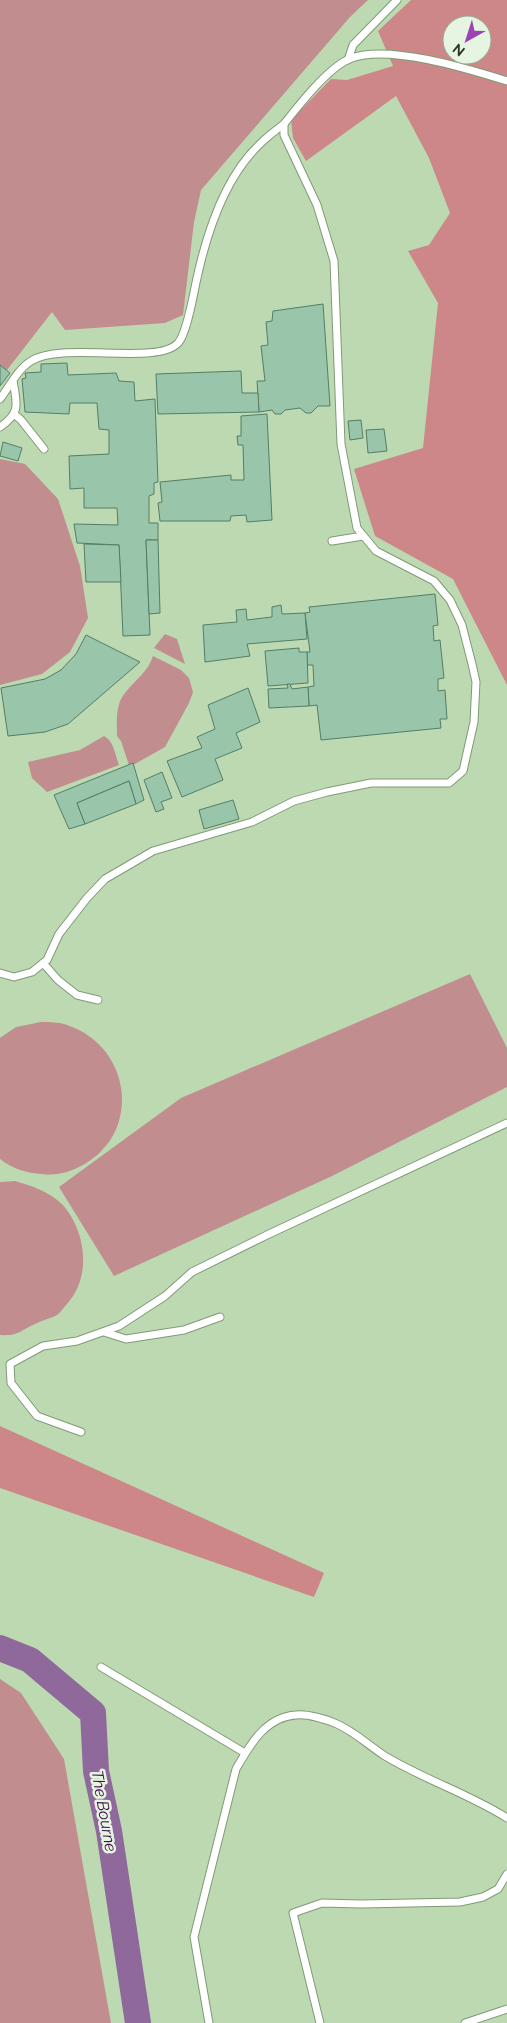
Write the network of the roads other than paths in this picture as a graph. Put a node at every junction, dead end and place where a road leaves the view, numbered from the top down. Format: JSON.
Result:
{"nodes":[{"id":1,"x":397,"y":0,"type":"edge"},
{"id":2,"x":348,"y":60,"type":"junction"},
{"id":3,"x":507,"y":81,"type":"edge"},
{"id":4,"x":284,"y":124,"type":"junction"},
{"id":5,"x":13,"y":381,"type":"junction"},
{"id":6,"x":0,"y":399,"type":"edge"},
{"id":7,"x":14,"y":414,"type":"junction"},
{"id":8,"x":0,"y":427,"type":"edge"},
{"id":9,"x":44,"y":449,"type":"dead end"},
{"id":10,"x":362,"y":536,"type":"junction"},
{"id":11,"x":332,"y":541,"type":"dead end"},
{"id":12,"x":43,"y":963,"type":"junction"},
{"id":13,"x":0,"y":973,"type":"edge"},
{"id":14,"x":98,"y":1000,"type":"dead end"},
{"id":15,"x":507,"y":1123,"type":"edge"},
{"id":16,"x":220,"y":1317,"type":"dead end"},
{"id":17,"x":103,"y":1332,"type":"junction"},
{"id":18,"x":81,"y":1432,"type":"dead end"},
{"id":19,"x":101,"y":1666,"type":"dead end"},
{"id":20,"x":246,"y":1753,"type":"junction"},
{"id":21,"x":507,"y":1818,"type":"edge"},
{"id":22,"x":507,"y":1874,"type":"edge"},
{"id":23,"x":507,"y":2009,"type":"edge"},
{"id":24,"x":209,"y":2023,"type":"edge"},
{"id":25,"x":320,"y":2023,"type":"edge"},
{"id":26,"x":465,"y":2023,"type":"edge"}],
"edges":[{"from":1,"to":2,"type":"lane"},
{"from":2,"to":3,"type":"lane"},
{"from":2,"to":4,"type":"lane"},
{"from":4,"to":5,"type":"lane"},
{"from":4,"to":10,"type":"lane"},
{"from":5,"to":6,"type":"lane"},
{"from":5,"to":7,"type":"lane"},
{"from":7,"to":8,"type":"lane"},
{"from":7,"to":9,"type":"lane"},
{"from":10,"to":11,"type":"lane"},
{"from":10,"to":12,"type":"lane"},
{"from":12,"to":13,"type":"lane"},
{"from":12,"to":14,"type":"lane"},
{"from":15,"to":17,"type":"lane"},
{"from":16,"to":17,"type":"lane"},
{"from":17,"to":18,"type":"lane"},
{"from":19,"to":20,"type":"lane"},
{"from":20,"to":21,"type":"lane"},
{"from":20,"to":24,"type":"lane"},
{"from":22,"to":25,"type":"lane"},
{"from":23,"to":26,"type":"lane"}]}
